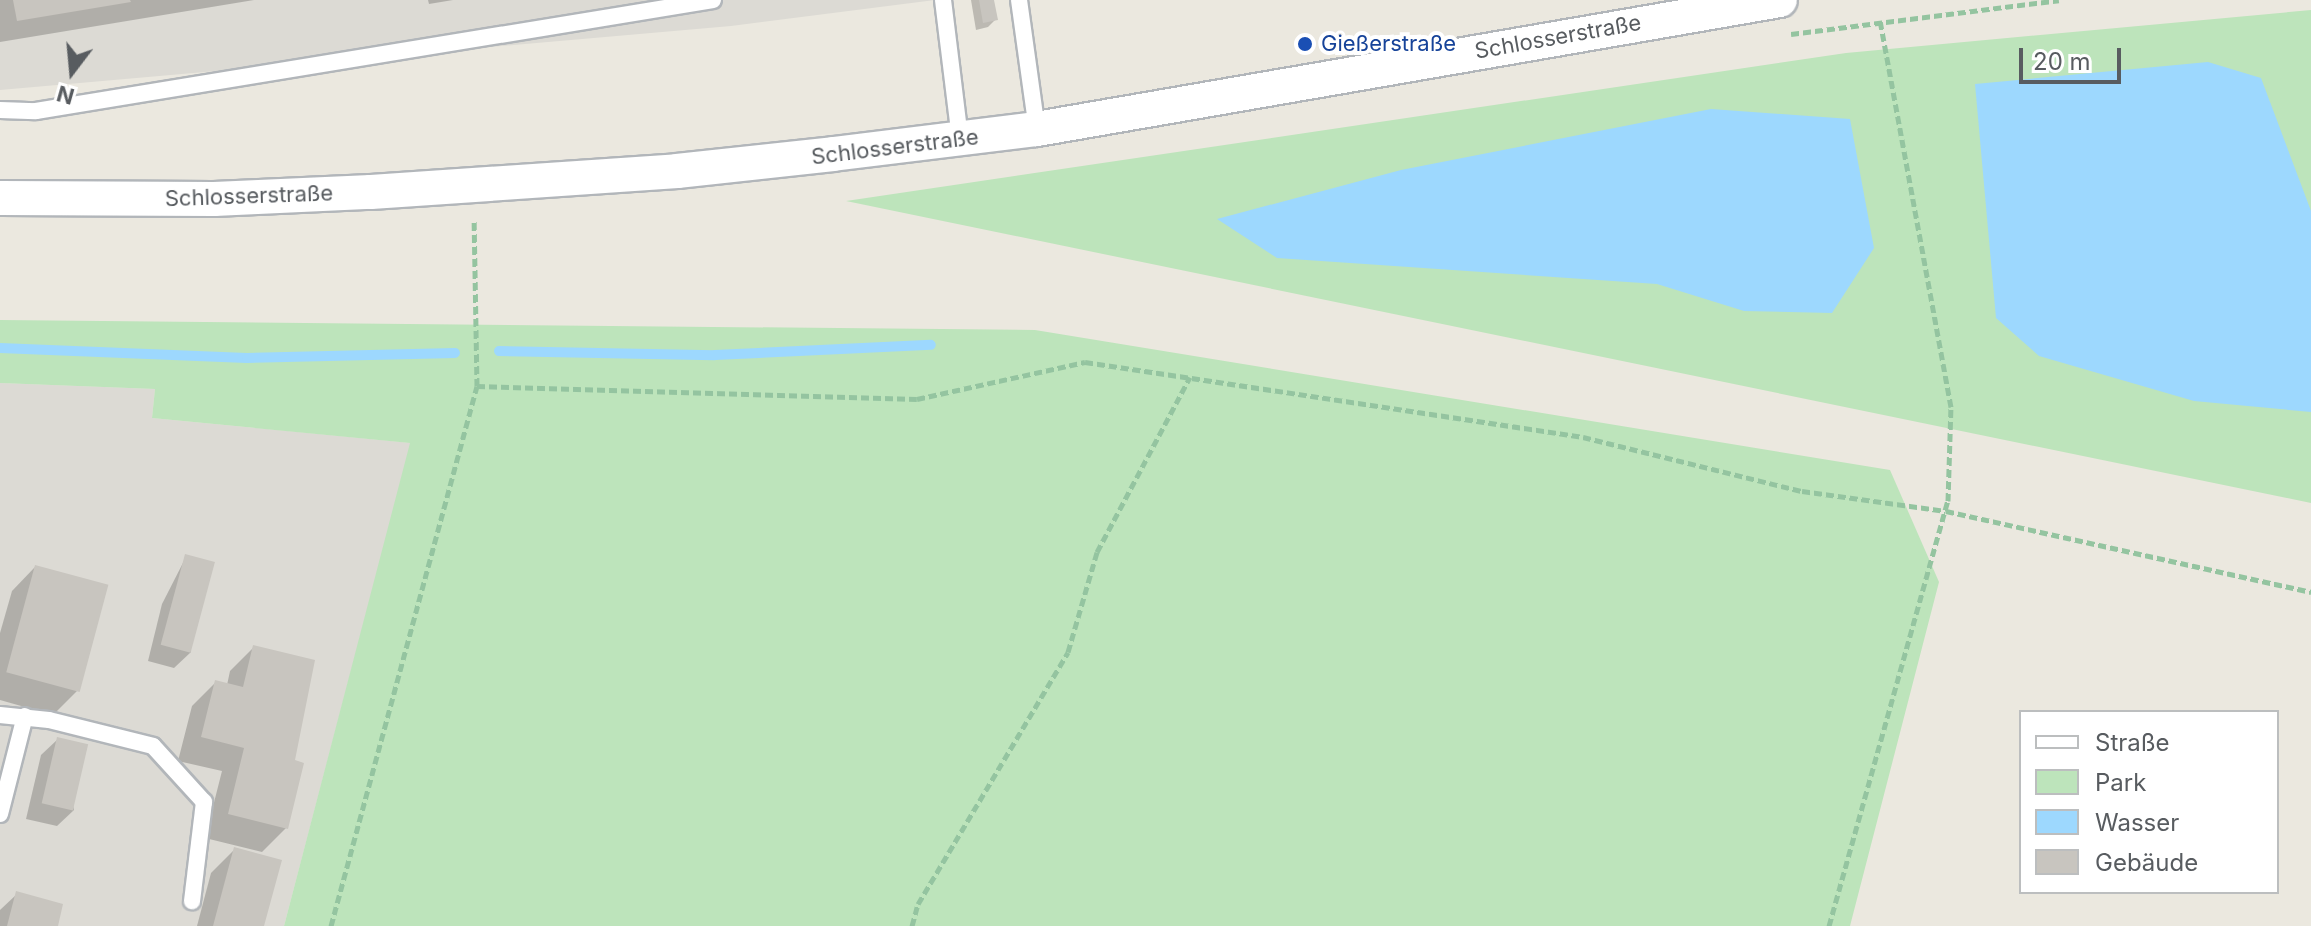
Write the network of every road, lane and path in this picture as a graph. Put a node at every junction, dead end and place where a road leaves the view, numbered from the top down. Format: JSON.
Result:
{"nodes":[{"id":1,"x":713,"y":0,"type":"edge"},
{"id":2,"x":943,"y":0,"type":"edge"},
{"id":3,"x":1019,"y":0,"type":"edge"},
{"id":4,"x":1780,"y":0,"type":"edge"},
{"id":5,"x":1880,"y":19,"type":"dead end"},
{"id":6,"x":0,"y":110,"type":"edge"},
{"id":7,"x":1037,"y":129,"type":"junction"},
{"id":8,"x":960,"y":139,"type":"junction"},
{"id":9,"x":0,"y":198,"type":"edge"},
{"id":10,"x":474,"y":218,"type":"dead end"},
{"id":11,"x":1190,"y":377,"type":"junction"},
{"id":12,"x":477,"y":386,"type":"junction"},
{"id":13,"x":1946,"y":511,"type":"junction"},
{"id":14,"x":2311,"y":592,"type":"edge"},
{"id":15,"x":0,"y":715,"type":"edge"},
{"id":16,"x":25,"y":716,"type":"junction"},
{"id":17,"x":0,"y":814,"type":"edge"},
{"id":18,"x":192,"y":901,"type":"dead end"},
{"id":19,"x":331,"y":926,"type":"edge"},
{"id":20,"x":912,"y":926,"type":"edge"},
{"id":21,"x":1829,"y":926,"type":"edge"}],
"edges":[{"from":1,"to":6,"type":"lane"},
{"from":2,"to":8,"type":"lane"},
{"from":3,"to":7,"type":"lane"},
{"from":4,"to":7,"type":"street","name":"Schlosserstraße"},
{"from":5,"to":13,"type":"path"},
{"from":7,"to":8,"type":"street","name":"Schlosserstraße"},
{"from":8,"to":9,"type":"street","name":"Schlosserstraße"},
{"from":10,"to":12,"type":"path"},
{"from":11,"to":12,"type":"path"},
{"from":11,"to":13,"type":"path"},
{"from":11,"to":20,"type":"path"},
{"from":12,"to":19,"type":"path"},
{"from":13,"to":14,"type":"path"},
{"from":13,"to":21,"type":"path"},
{"from":15,"to":16,"type":"lane"},
{"from":16,"to":17,"type":"lane"},
{"from":16,"to":18,"type":"lane"}]}
